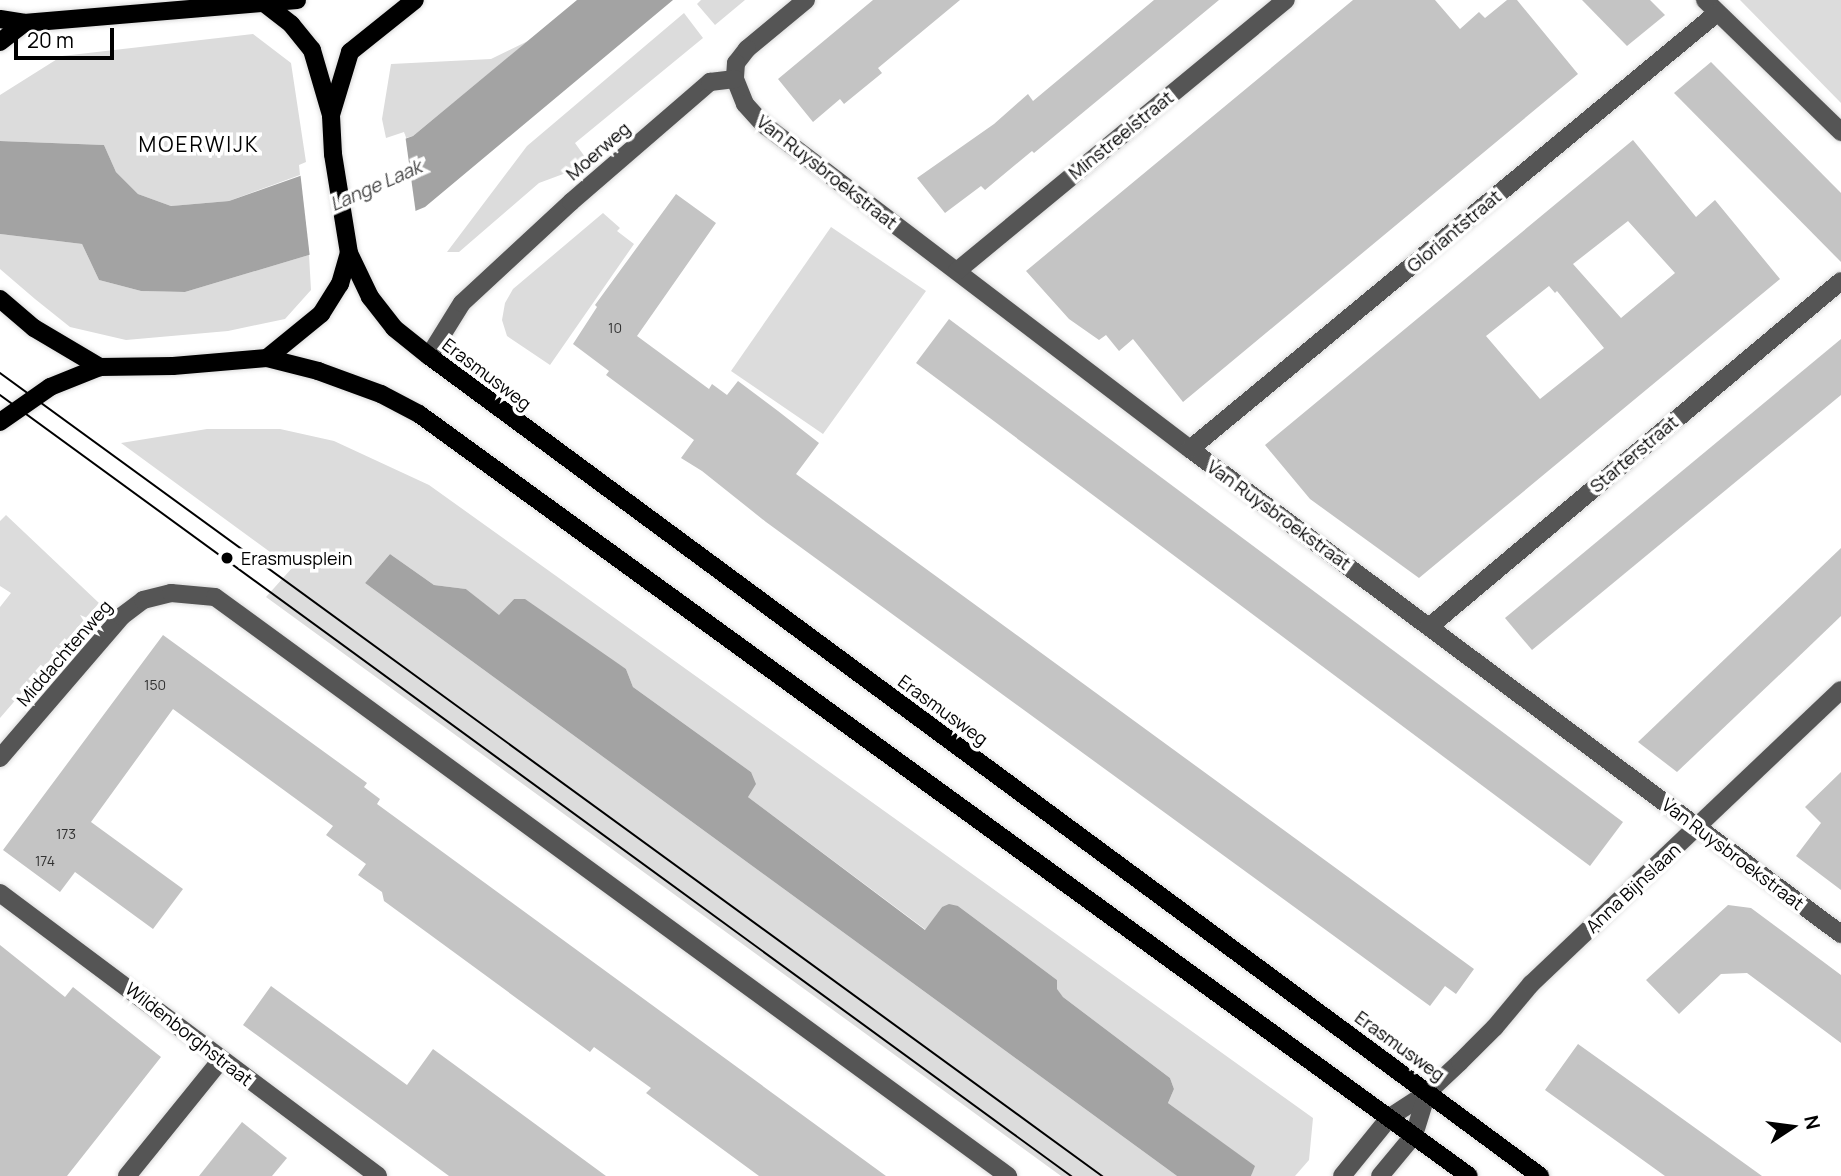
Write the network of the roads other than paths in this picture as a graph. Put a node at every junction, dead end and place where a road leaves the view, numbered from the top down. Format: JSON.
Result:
{"nodes":[{"id":1,"x":297,"y":0,"type":"edge"},
{"id":2,"x":415,"y":0,"type":"edge"},
{"id":3,"x":806,"y":0,"type":"edge"},
{"id":4,"x":1286,"y":0,"type":"edge"},
{"id":5,"x":264,"y":3,"type":"junction"},
{"id":6,"x":1711,"y":7,"type":"edge"},
{"id":7,"x":0,"y":19,"type":"edge"},
{"id":8,"x":24,"y":23,"type":"junction"},
{"id":9,"x":0,"y":42,"type":"edge"},
{"id":10,"x":735,"y":79,"type":"junction"},
{"id":11,"x":331,"y":115,"type":"junction"},
{"id":12,"x":1841,"y":132,"type":"edge"},
{"id":13,"x":349,"y":253,"type":"junction"},
{"id":14,"x":957,"y":271,"type":"junction"},
{"id":15,"x":1841,"y":281,"type":"edge"},
{"id":16,"x":0,"y":299,"type":"edge"},
{"id":17,"x":429,"y":356,"type":"junction"},
{"id":18,"x":267,"y":358,"type":"junction"},
{"id":19,"x":100,"y":367,"type":"junction"},
{"id":20,"x":0,"y":422,"type":"edge"},
{"id":21,"x":1190,"y":449,"type":"junction"},
{"id":22,"x":1429,"y":627,"type":"junction"},
{"id":23,"x":1841,"y":690,"type":"edge"},
{"id":24,"x":0,"y":758,"type":"edge"},
{"id":25,"x":1698,"y":827,"type":"junction"},
{"id":26,"x":0,"y":893,"type":"edge"},
{"id":27,"x":1841,"y":934,"type":"edge"},
{"id":28,"x":220,"y":1060,"type":"junction"},
{"id":29,"x":1427,"y":1093,"type":"junction"},
{"id":30,"x":1390,"y":1117,"type":"junction"},
{"id":31,"x":1414,"y":1135,"type":"junction"},
{"id":32,"x":127,"y":1176,"type":"edge"},
{"id":33,"x":377,"y":1176,"type":"edge"},
{"id":34,"x":1008,"y":1176,"type":"edge"},
{"id":35,"x":1342,"y":1176,"type":"edge"},
{"id":36,"x":1380,"y":1176,"type":"edge"},
{"id":37,"x":1469,"y":1176,"type":"edge"},
{"id":38,"x":1540,"y":1176,"type":"edge"}],
"edges":[{"from":1,"to":5,"type":"main road"},
{"from":2,"to":11,"type":"main road"},
{"from":3,"to":10,"type":"street"},
{"from":4,"to":14,"type":"street","name":"Minstreelstraat"},
{"from":5,"to":8,"type":"main road"},
{"from":5,"to":11,"type":"main road"},
{"from":6,"to":12,"type":"street"},
{"from":6,"to":21,"type":"street","name":"Gloriantstraat"},
{"from":7,"to":8,"type":"main road"},
{"from":8,"to":9,"type":"main road"},
{"from":10,"to":14,"type":"street","name":"Van Ruysbroekstraat"},
{"from":10,"to":17,"type":"street","name":"Moerweg"},
{"from":11,"to":13,"type":"main road"},
{"from":13,"to":17,"type":"main road","name":"Erasmusweg"},
{"from":13,"to":18,"type":"main road"},
{"from":14,"to":21,"type":"street","name":"Van Ruysbroekstraat"},
{"from":15,"to":22,"type":"street","name":"Starterstraat"},
{"from":16,"to":19,"type":"main road"},
{"from":17,"to":29,"type":"main road","name":"Erasmusweg"},
{"from":18,"to":19,"type":"main road"},
{"from":18,"to":30,"type":"main road"},
{"from":19,"to":20,"type":"main road"},
{"from":21,"to":22,"type":"street","name":"Van Ruysbroekstraat"},
{"from":22,"to":25,"type":"street","name":"Van Ruysbroekstraat"},
{"from":23,"to":25,"type":"street","name":"Anna Bijnslaan"},
{"from":24,"to":34,"type":"street","name":"Middachtenweg"},
{"from":25,"to":27,"type":"street","name":"Van Ruysbroekstraat"},
{"from":25,"to":29,"type":"street","name":"Anna Bijnslaan"},
{"from":26,"to":28,"type":"street","name":"Wildenborghstraat"},
{"from":28,"to":32,"type":"street"},
{"from":28,"to":33,"type":"street","name":"Wildenborghstraat"},
{"from":29,"to":30,"type":"street","name":"Anna Bijnslaan"},
{"from":29,"to":31,"type":"street"},
{"from":29,"to":38,"type":"main road","name":"Erasmusweg"},
{"from":30,"to":31,"type":"main road"},
{"from":30,"to":35,"type":"street","name":"Anna Bijnslaan"},
{"from":31,"to":36,"type":"street"},
{"from":31,"to":37,"type":"main road"}]}
